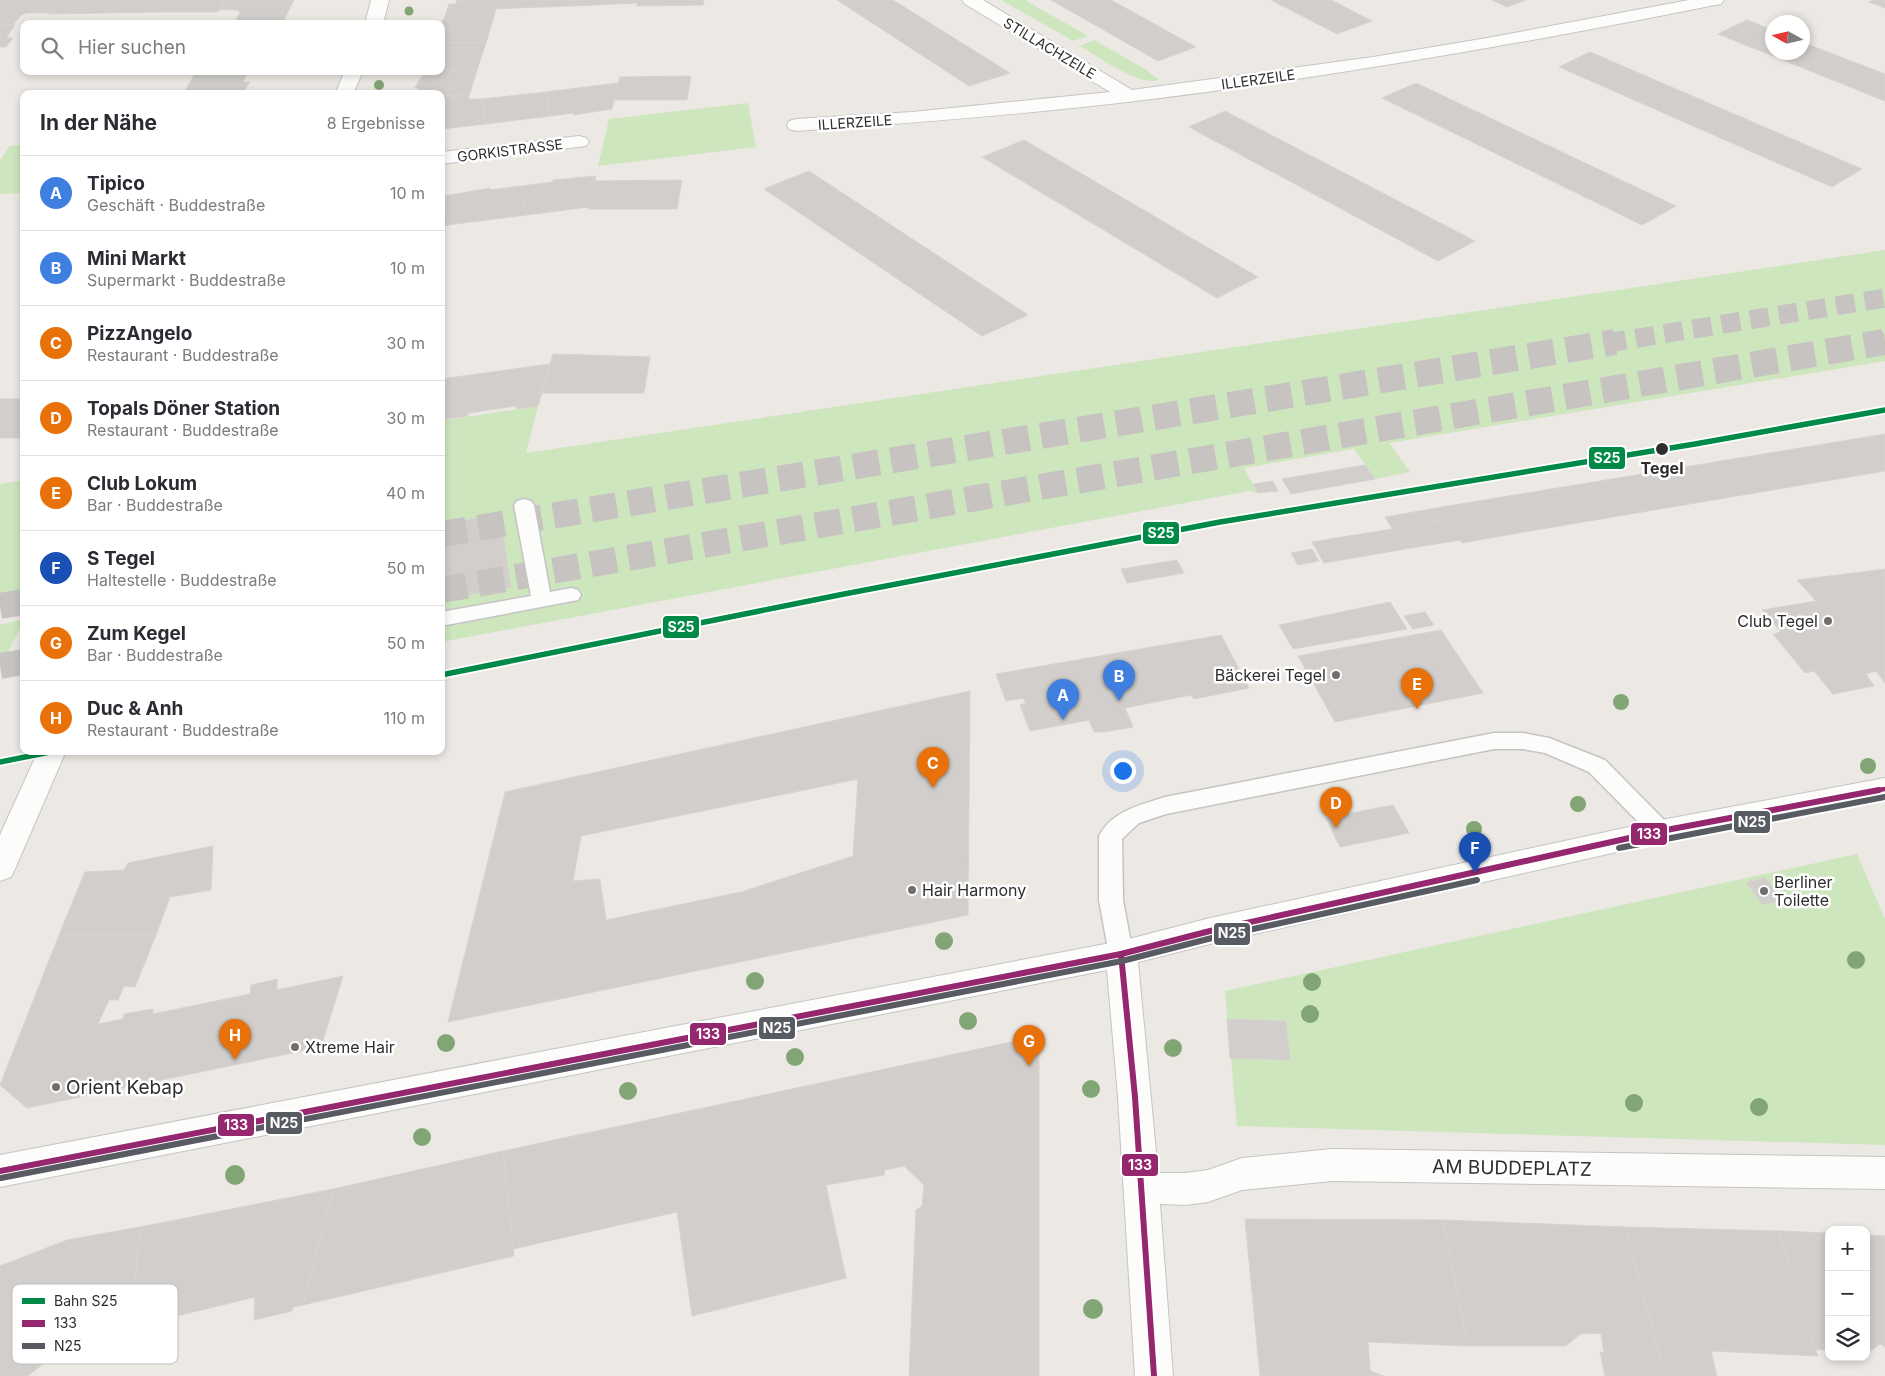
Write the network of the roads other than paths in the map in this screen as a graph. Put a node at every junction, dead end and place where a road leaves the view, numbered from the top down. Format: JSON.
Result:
{"nodes":[{"id":1,"x":380,"y":0,"type":"edge"},
{"id":2,"x":971,"y":0,"type":"edge"},
{"id":3,"x":1716,"y":0,"type":"edge"},
{"id":4,"x":375,"y":20,"type":"edge"},
{"id":5,"x":352,"y":75,"type":"edge"},
{"id":6,"x":346,"y":90,"type":"edge"},
{"id":7,"x":1129,"y":96,"type":"junction"},
{"id":8,"x":796,"y":126,"type":"dead end"},
{"id":9,"x":579,"y":142,"type":"dead end"},
{"id":10,"x":445,"y":158,"type":"edge"},
{"id":11,"x":524,"y":505,"type":"dead end"},
{"id":12,"x":571,"y":595,"type":"dead end"},
{"id":13,"x":542,"y":601,"type":"junction"},
{"id":14,"x":445,"y":618,"type":"edge"},
{"id":15,"x":50,"y":755,"type":"edge"},
{"id":16,"x":1885,"y":789,"type":"edge"},
{"id":17,"x":1661,"y":831,"type":"junction"},
{"id":18,"x":0,"y":869,"type":"edge"},
{"id":19,"x":1121,"y":954,"type":"junction"},
{"id":20,"x":0,"y":1171,"type":"edge"},
{"id":21,"x":1885,"y":1173,"type":"edge"},
{"id":22,"x":1142,"y":1188,"type":"junction"},
{"id":23,"x":1154,"y":1376,"type":"edge"}],
"edges":[{"from":1,"to":4,"type":"street"},
{"from":2,"to":7,"type":"street","name":"STILLACHZEILE"},
{"from":3,"to":7,"type":"street","name":"ILLERZEILE"},
{"from":5,"to":6,"type":"street"},
{"from":7,"to":8,"type":"street","name":"ILLERZEILE"},
{"from":9,"to":10,"type":"street","name":"GORKISTRASSE"},
{"from":11,"to":13,"type":"lane"},
{"from":12,"to":13,"type":"lane"},
{"from":13,"to":14,"type":"lane"},
{"from":15,"to":18,"type":"street"},
{"from":16,"to":17,"type":"street"},
{"from":17,"to":19,"type":"street"},
{"from":17,"to":19,"type":"lane"},
{"from":19,"to":20,"type":"street"},
{"from":19,"to":22,"type":"street"},
{"from":21,"to":22,"type":"street","name":"AM BUDDEPLATZ"},
{"from":22,"to":23,"type":"street"}]}
